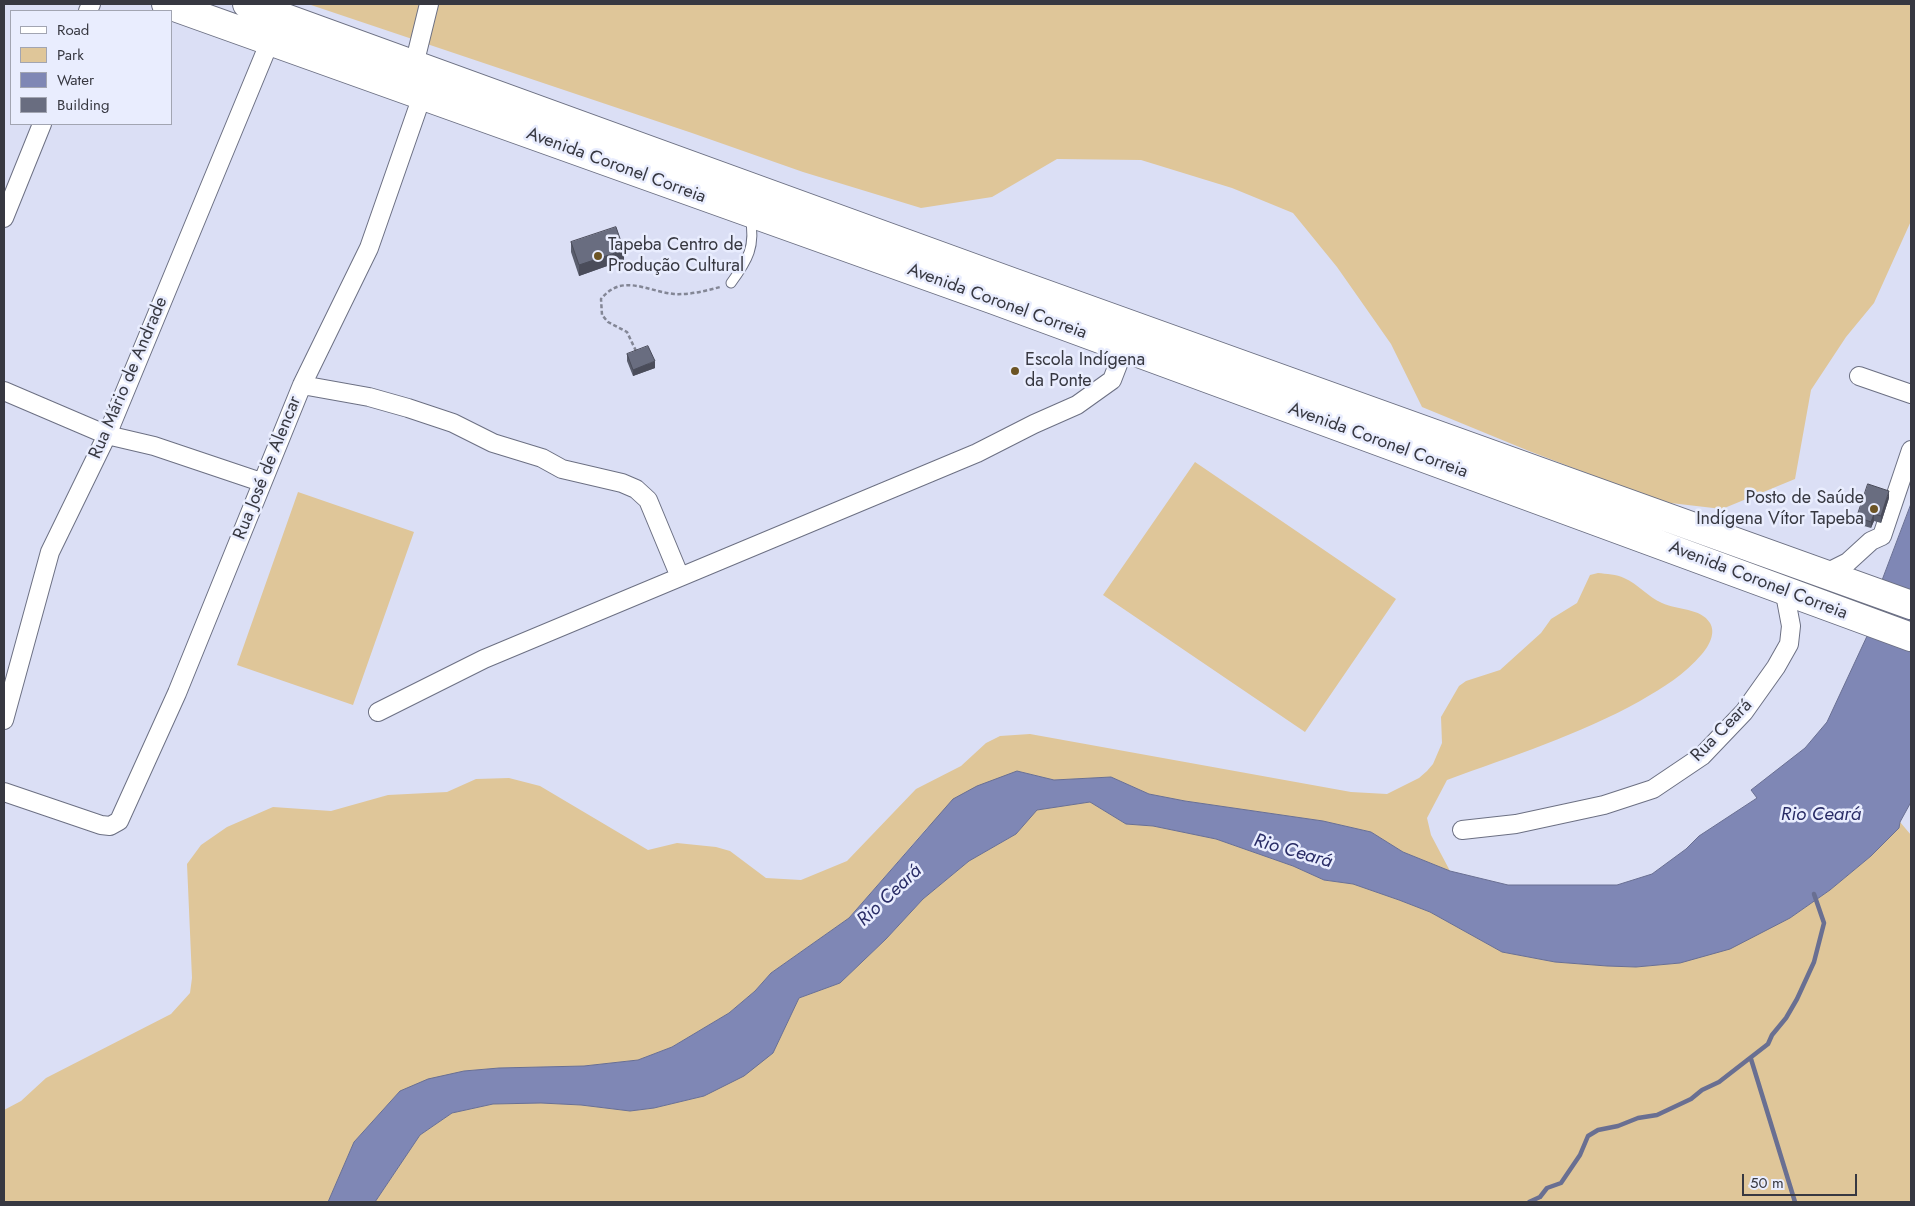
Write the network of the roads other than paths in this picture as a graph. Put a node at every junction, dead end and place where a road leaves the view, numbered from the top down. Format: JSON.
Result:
{"nodes":[{"id":1,"x":166,"y":4,"type":"edge"},
{"id":2,"x":247,"y":4,"type":"edge"},
{"id":3,"x":429,"y":4,"type":"edge"},
{"id":4,"x":270,"y":41,"type":"junction"},
{"id":5,"x":414,"y":65,"type":"junction"},
{"id":6,"x":422,"y":96,"type":"junction"},
{"id":7,"x":42,"y":125,"type":"edge"},
{"id":8,"x":750,"y":214,"type":"junction"},
{"id":9,"x":4,"y":218,"type":"edge"},
{"id":10,"x":731,"y":283,"type":"road end"},
{"id":11,"x":1124,"y":349,"type":"junction"},
{"id":12,"x":1859,"y":376,"type":"dead end"},
{"id":13,"x":302,"y":385,"type":"junction"},
{"id":14,"x":4,"y":391,"type":"edge"},
{"id":15,"x":1911,"y":394,"type":"edge"},
{"id":16,"x":107,"y":435,"type":"junction"},
{"id":17,"x":1911,"y":450,"type":"edge"},
{"id":18,"x":261,"y":482,"type":"junction"},
{"id":19,"x":1824,"y":574,"type":"junction"},
{"id":20,"x":680,"y":577,"type":"junction"},
{"id":21,"x":1784,"y":589,"type":"junction"},
{"id":22,"x":1911,"y":605,"type":"edge"},
{"id":23,"x":1911,"y":637,"type":"edge"},
{"id":24,"x":378,"y":712,"type":"dead end"},
{"id":25,"x":4,"y":720,"type":"edge"},
{"id":26,"x":4,"y":792,"type":"edge"},
{"id":27,"x":1462,"y":830,"type":"dead end"}],
"edges":[{"from":1,"to":4,"type":"highway","name":"Avenida Coronel Correia"},
{"from":2,"to":5,"type":"highway","name":"Avenida Coronel Correia"},
{"from":3,"to":5,"type":"street"},
{"from":4,"to":6,"type":"highway","name":"Avenida Coronel Correia"},
{"from":4,"to":16,"type":"street","name":"Rua Mário de Andrade"},
{"from":5,"to":19,"type":"highway","name":"Avenida Coronel Correia"},
{"from":6,"to":8,"type":"highway","name":"Avenida Coronel Correia"},
{"from":6,"to":13,"type":"street","name":"Rua José de Alencar"},
{"from":7,"to":9,"type":"street"},
{"from":8,"to":10,"type":"lane"},
{"from":8,"to":11,"type":"highway","name":"Avenida Coronel Correia"},
{"from":11,"to":20,"type":"street"},
{"from":11,"to":21,"type":"highway","name":"Avenida Coronel Correia"},
{"from":12,"to":15,"type":"street"},
{"from":13,"to":18,"type":"street","name":"Rua José de Alencar"},
{"from":13,"to":20,"type":"street"},
{"from":14,"to":16,"type":"street"},
{"from":16,"to":18,"type":"street"},
{"from":16,"to":25,"type":"street","name":"Rua Mário de Andrade"},
{"from":17,"to":19,"type":"street"},
{"from":18,"to":26,"type":"street","name":"Rua José de Alencar"},
{"from":19,"to":22,"type":"highway","name":"Avenida Coronel Correia"},
{"from":20,"to":24,"type":"street"},
{"from":21,"to":23,"type":"highway","name":"Avenida Coronel Correia"},
{"from":21,"to":27,"type":"street","name":"Rua Ceará"}]}
